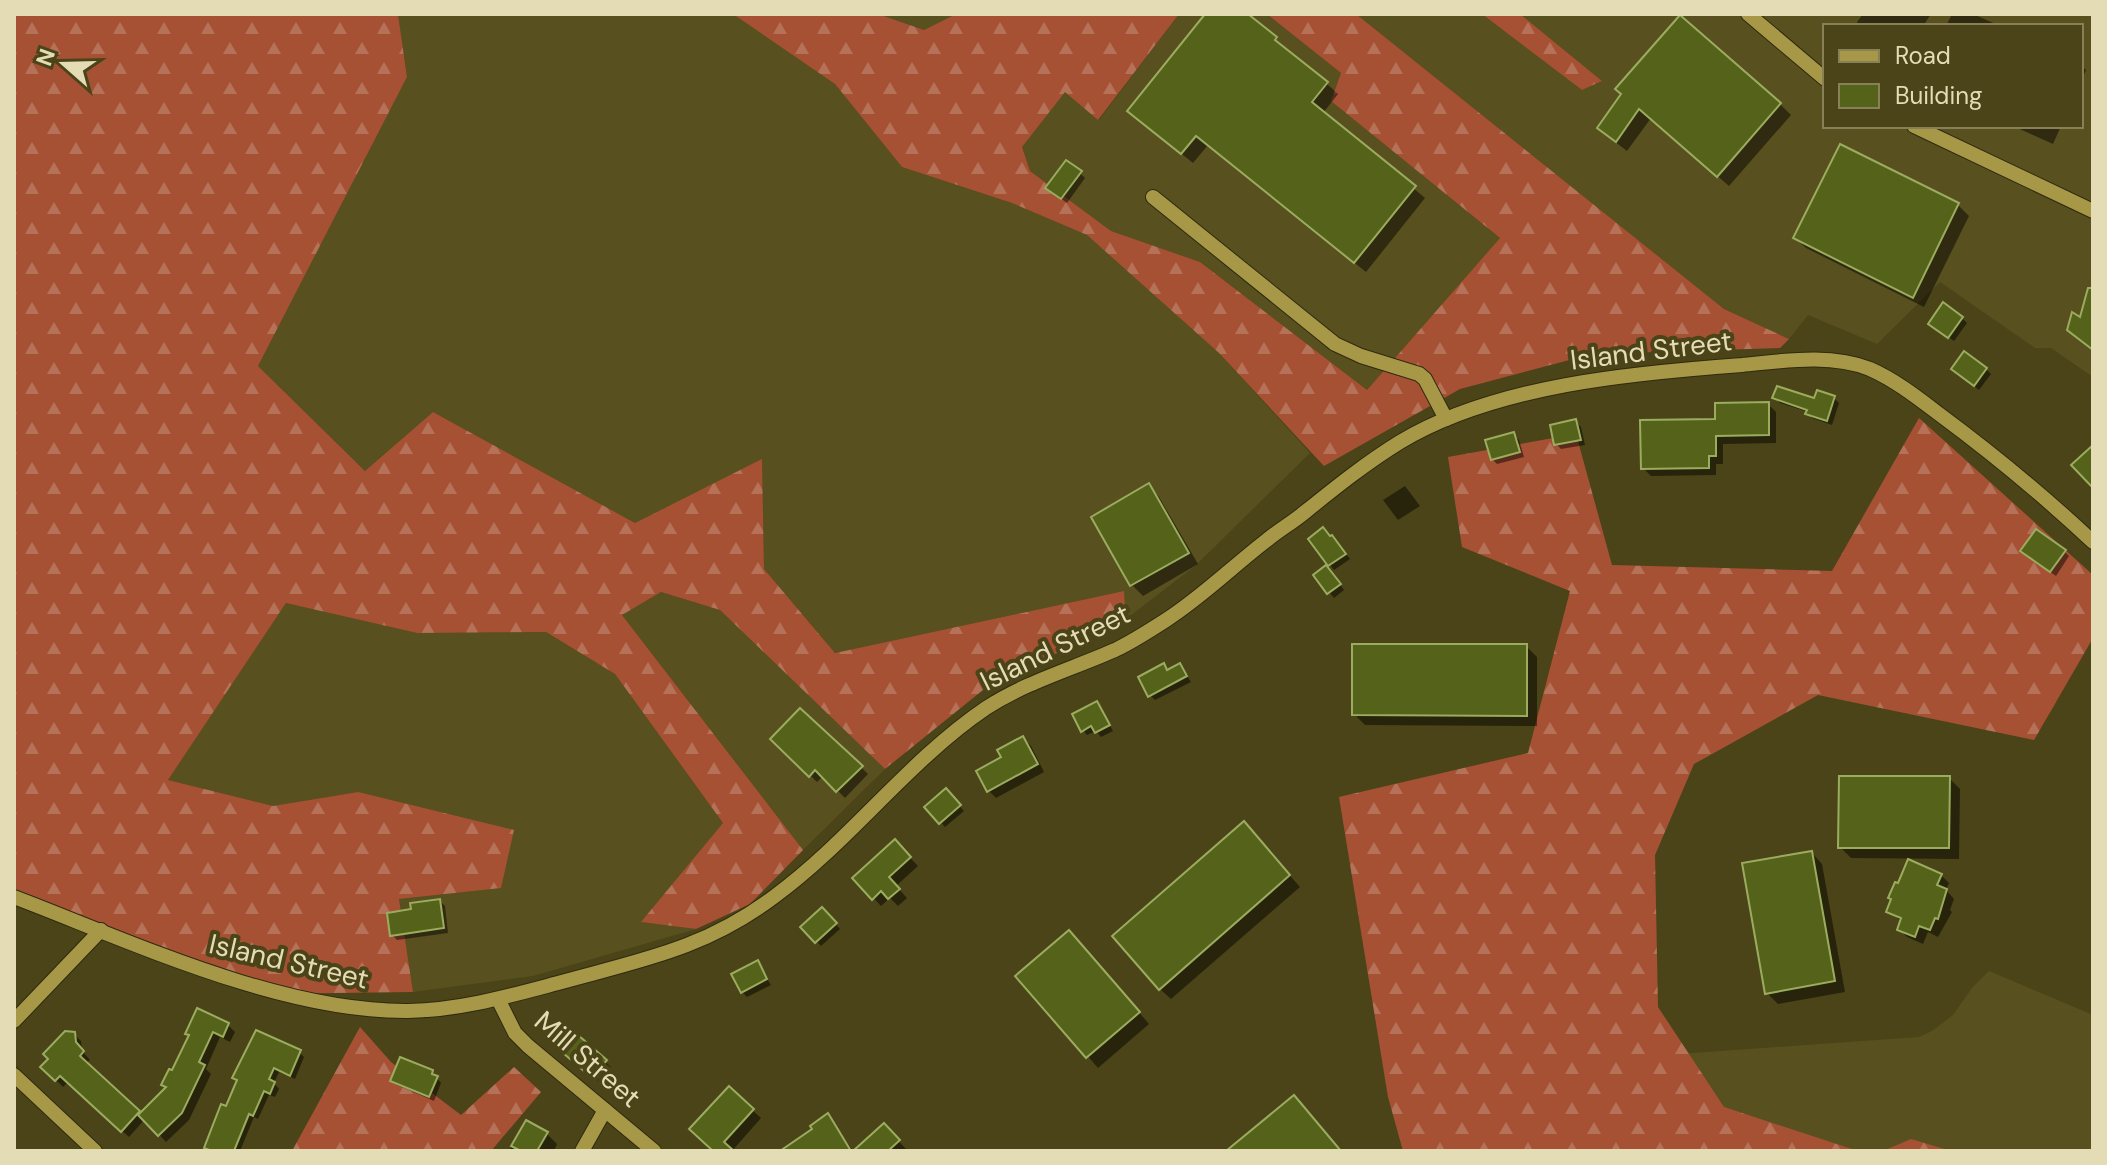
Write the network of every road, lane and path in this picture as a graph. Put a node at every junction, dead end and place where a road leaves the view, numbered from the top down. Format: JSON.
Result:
{"nodes":[{"id":1,"x":1748,"y":14,"type":"edge"},
{"id":2,"x":1823,"y":77,"type":"edge"},
{"id":3,"x":1918,"y":128,"type":"edge"},
{"id":4,"x":1153,"y":197,"type":"dead end"},
{"id":5,"x":2093,"y":211,"type":"edge"},
{"id":6,"x":1446,"y":419,"type":"junction"},
{"id":7,"x":2093,"y":542,"type":"edge"},
{"id":8,"x":14,"y":897,"type":"edge"},
{"id":9,"x":101,"y":930,"type":"junction"},
{"id":10,"x":498,"y":999,"type":"junction"},
{"id":11,"x":14,"y":1021,"type":"edge"},
{"id":12,"x":14,"y":1075,"type":"edge"},
{"id":13,"x":605,"y":1110,"type":"junction"},
{"id":14,"x":95,"y":1151,"type":"edge"},
{"id":15,"x":582,"y":1151,"type":"edge"},
{"id":16,"x":654,"y":1151,"type":"edge"}],
"edges":[{"from":1,"to":2,"type":"street"},
{"from":3,"to":5,"type":"street"},
{"from":4,"to":6,"type":"street"},
{"from":6,"to":7,"type":"street","name":"Island Street"},
{"from":6,"to":10,"type":"street","name":"Island Street"},
{"from":8,"to":9,"type":"street","name":"Island Street"},
{"from":9,"to":10,"type":"street","name":"Island Street"},
{"from":9,"to":11,"type":"street"},
{"from":10,"to":13,"type":"street","name":"Mill Street"},
{"from":12,"to":14,"type":"street"},
{"from":13,"to":15,"type":"street"},
{"from":13,"to":16,"type":"street","name":"Mill Street"}]}
